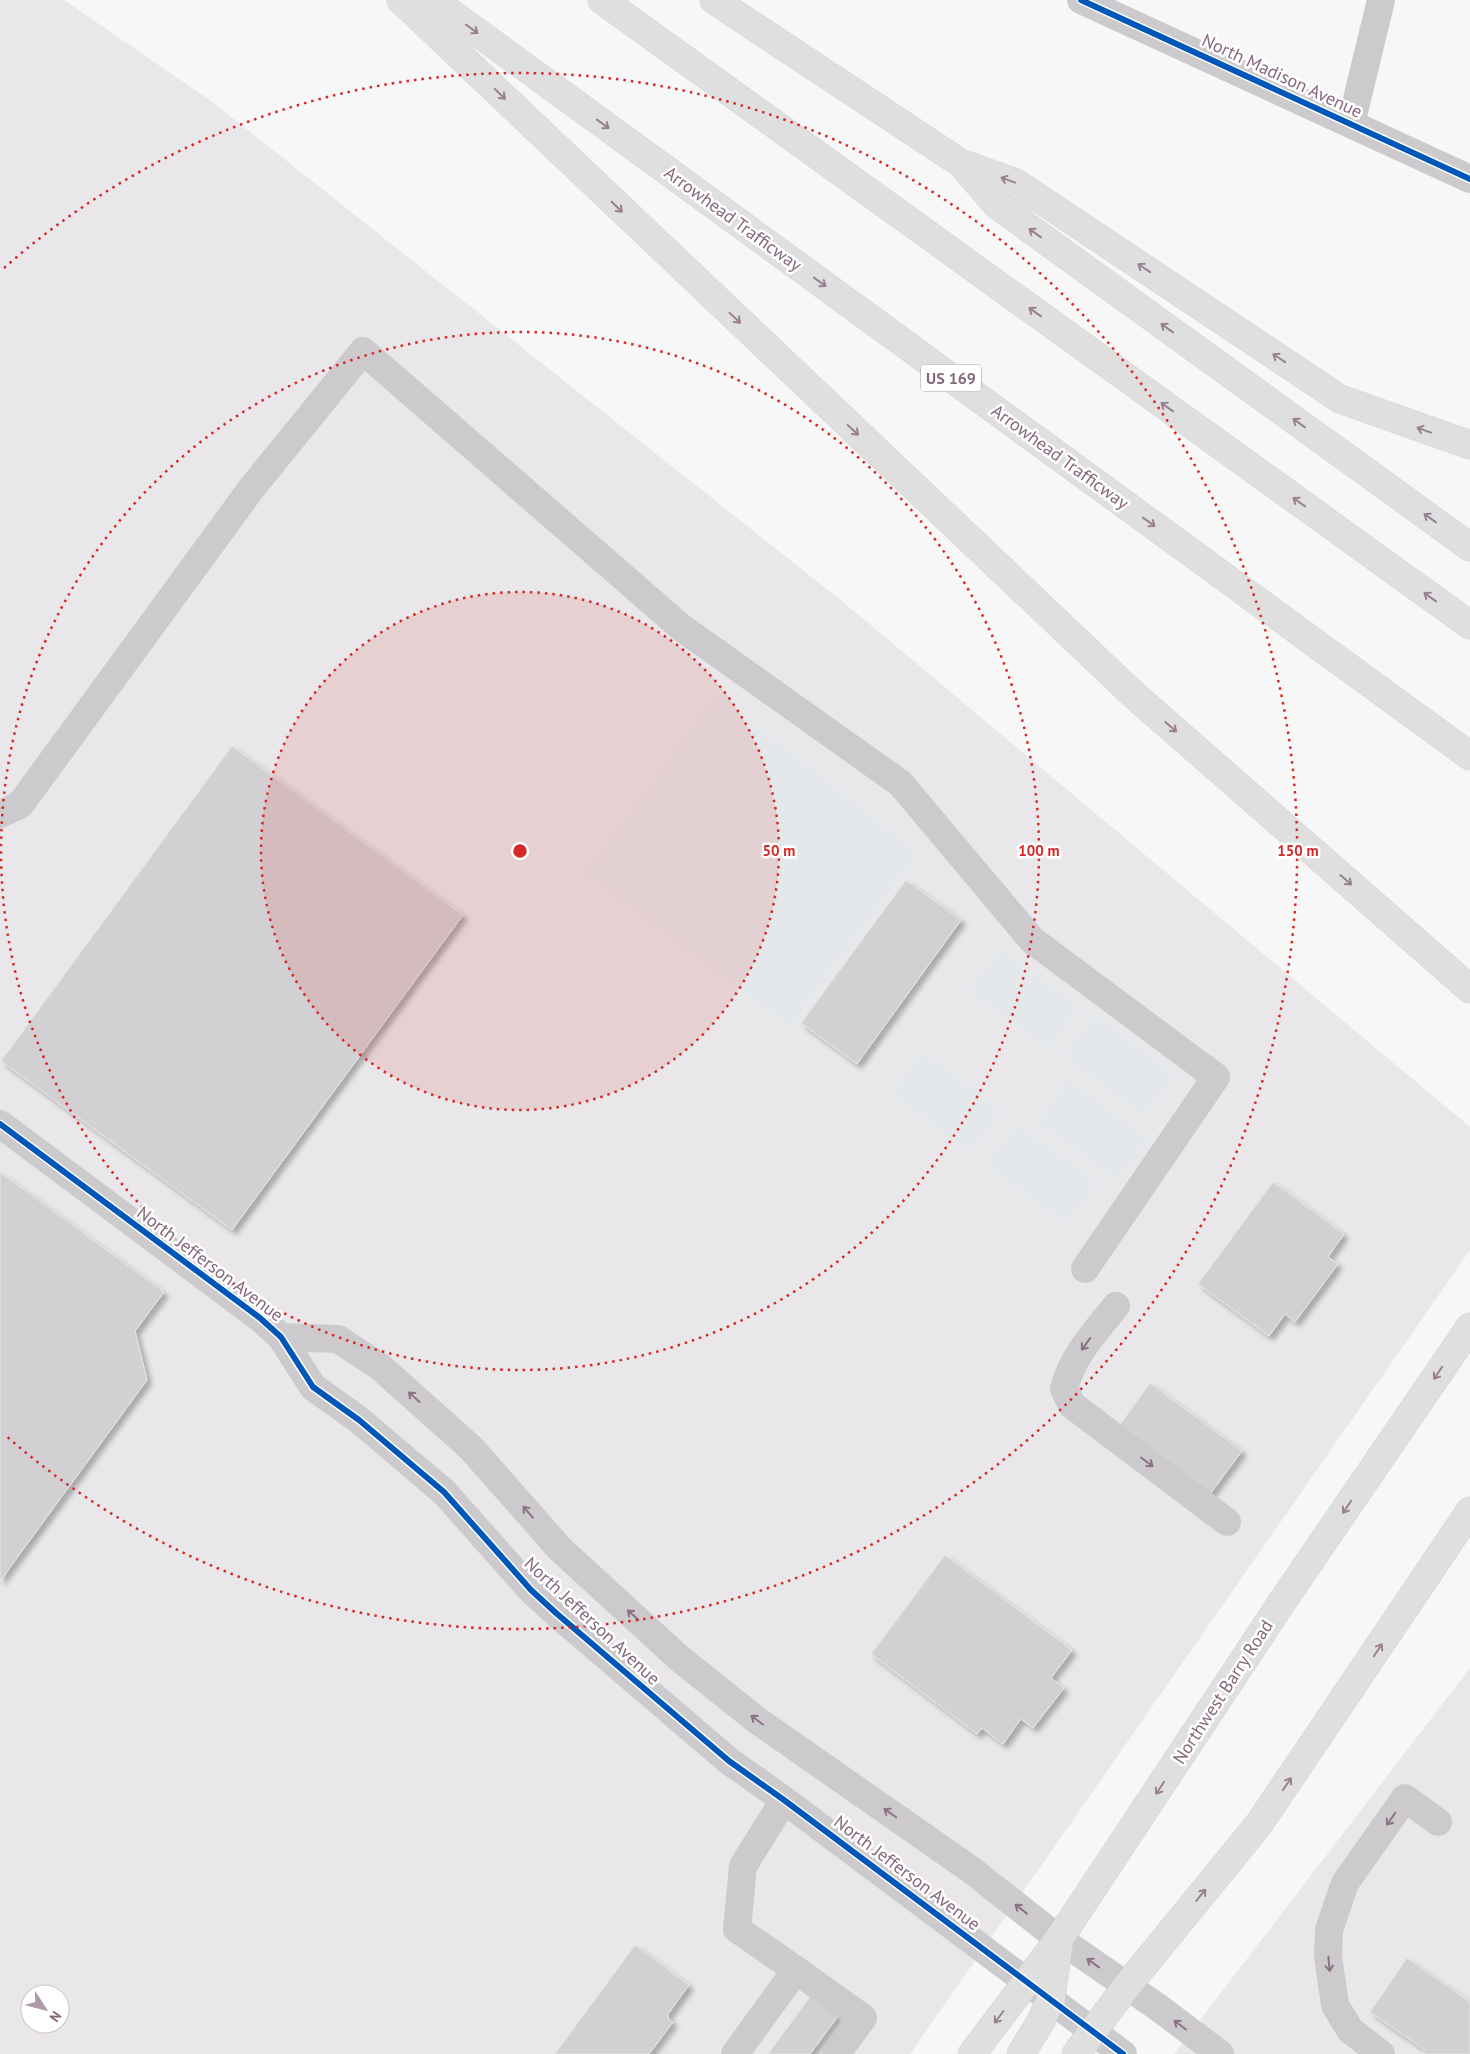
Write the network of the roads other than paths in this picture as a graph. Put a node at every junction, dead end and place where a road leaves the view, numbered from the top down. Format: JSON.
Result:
{"nodes":[{"id":1,"x":401,"y":0,"type":"edge"},
{"id":2,"x":432,"y":0,"type":"edge"},
{"id":3,"x":602,"y":0,"type":"edge"},
{"id":4,"x":714,"y":0,"type":"edge"},
{"id":5,"x":1081,"y":0,"type":"edge"},
{"id":6,"x":1381,"y":0,"type":"edge"},
{"id":7,"x":1351,"y":124,"type":"junction"},
{"id":8,"x":962,"y":164,"type":"junction"},
{"id":9,"x":1470,"y":178,"type":"edge"},
{"id":10,"x":1470,"y":445,"type":"edge"},
{"id":11,"x":1470,"y":547,"type":"edge"},
{"id":12,"x":1470,"y":625,"type":"edge"},
{"id":13,"x":1470,"y":756,"type":"edge"},
{"id":14,"x":0,"y":814,"type":"edge"},
{"id":15,"x":1470,"y":989,"type":"edge"},
{"id":16,"x":0,"y":1124,"type":"edge"},
{"id":17,"x":1085,"y":1269,"type":"dead end"},
{"id":18,"x":1116,"y":1306,"type":"dead end"},
{"id":19,"x":1470,"y":1326,"type":"edge"},
{"id":20,"x":281,"y":1337,"type":"junction"},
{"id":21,"x":1470,"y":1511,"type":"edge"},
{"id":22,"x":1227,"y":1522,"type":"dead end"},
{"id":23,"x":784,"y":1800,"type":"junction"},
{"id":24,"x":1438,"y":1822,"type":"dead end"},
{"id":25,"x":1059,"y":1939,"type":"junction"},
{"id":26,"x":796,"y":1970,"type":"junction"},
{"id":27,"x":1027,"y":1981,"type":"junction"},
{"id":28,"x":1126,"y":1987,"type":"junction"},
{"id":29,"x":1051,"y":1999,"type":"junction"},
{"id":30,"x":1094,"y":2031,"type":"junction"},
{"id":31,"x":735,"y":2054,"type":"edge"},
{"id":32,"x":836,"y":2054,"type":"edge"},
{"id":33,"x":972,"y":2054,"type":"edge"},
{"id":34,"x":1021,"y":2054,"type":"edge"},
{"id":35,"x":1076,"y":2054,"type":"edge"},
{"id":36,"x":1123,"y":2054,"type":"edge"},
{"id":37,"x":1220,"y":2054,"type":"edge"},
{"id":38,"x":1381,"y":2054,"type":"edge"}],
"edges":[{"from":1,"to":15,"type":"main road","one_way":true},
{"from":2,"to":13,"type":"main road","name":"Arrowhead Trafficway","number":"US 169","one_way":true},
{"from":12,"to":3,"type":"main road","one_way":true},
{"from":4,"to":8,"type":"main road"},
{"from":5,"to":7,"type":"street","name":"North Madison Avenue"},
{"from":6,"to":7,"type":"street"},
{"from":7,"to":9,"type":"street","name":"North Madison Avenue"},
{"from":10,"to":8,"type":"main road","one_way":true},
{"from":11,"to":8,"type":"main road","one_way":true},
{"from":14,"to":17,"type":"street"},
{"from":16,"to":20,"type":"street","name":"North Jefferson Avenue"},
{"from":18,"to":22,"type":"street","one_way":true},
{"from":19,"to":25,"type":"main road","name":"Northwest Barry Road","one_way":true},
{"from":20,"to":23,"type":"street","name":"North Jefferson Avenue"},
{"from":25,"to":20,"type":"street","name":"North Jefferson Avenue","one_way":true},
{"from":28,"to":21,"type":"main road","one_way":true},
{"from":23,"to":26,"type":"street"},
{"from":23,"to":27,"type":"street","name":"North Jefferson Avenue"},
{"from":24,"to":38,"type":"street","one_way":true},
{"from":25,"to":27,"type":"main road","name":"Northwest Barry Road"},
{"from":28,"to":25,"type":"street","name":"North Jefferson Avenue","one_way":true},
{"from":25,"to":29,"type":"main road"},
{"from":26,"to":31,"type":"street"},
{"from":26,"to":32,"type":"street"},
{"from":27,"to":29,"type":"street","name":"North Jefferson Avenue"},
{"from":27,"to":33,"type":"main road","name":"Northwest Barry Road","one_way":true},
{"from":28,"to":30,"type":"main road"},
{"from":37,"to":28,"type":"street","name":"North Jefferson Avenue","one_way":true},
{"from":29,"to":30,"type":"street","name":"North Jefferson Avenue"},
{"from":29,"to":34,"type":"main road"},
{"from":30,"to":35,"type":"main road"},
{"from":30,"to":36,"type":"street","name":"North Jefferson Avenue"}]}
